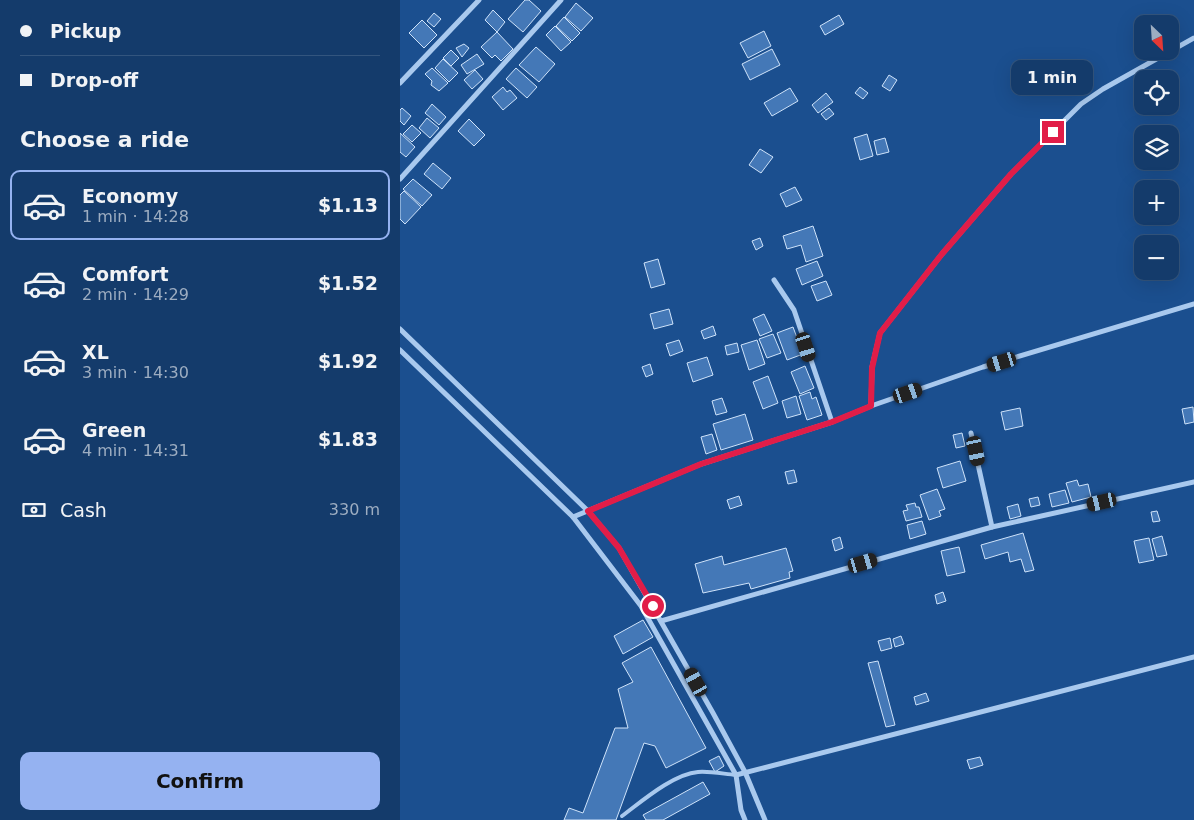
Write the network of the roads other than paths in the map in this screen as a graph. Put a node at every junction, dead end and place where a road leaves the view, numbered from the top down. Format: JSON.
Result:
{"nodes":[{"id":1,"x":479,"y":0,"type":"edge"},
{"id":2,"x":561,"y":0,"type":"edge"},
{"id":3,"x":1194,"y":38,"type":"edge"},
{"id":4,"x":400,"y":82,"type":"edge"},
{"id":5,"x":400,"y":178,"type":"edge"},
{"id":6,"x":774,"y":280,"type":"dead end"},
{"id":7,"x":1194,"y":304,"type":"edge"},
{"id":8,"x":400,"y":329,"type":"edge"},
{"id":9,"x":400,"y":350,"type":"edge"},
{"id":10,"x":871,"y":406,"type":"junction"},
{"id":11,"x":832,"y":422,"type":"junction"},
{"id":12,"x":972,"y":433,"type":"dead end"},
{"id":13,"x":1194,"y":482,"type":"edge"},
{"id":14,"x":588,"y":511,"type":"junction"},
{"id":15,"x":573,"y":518,"type":"junction"},
{"id":16,"x":992,"y":527,"type":"junction"},
{"id":17,"x":661,"y":621,"type":"junction"},
{"id":18,"x":1194,"y":657,"type":"edge"},
{"id":19,"x":745,"y":772,"type":"junction"},
{"id":20,"x":736,"y":775,"type":"junction"},
{"id":21,"x":622,"y":816,"type":"dead end"},
{"id":22,"x":745,"y":820,"type":"edge"},
{"id":23,"x":765,"y":820,"type":"edge"}],
"edges":[{"from":1,"to":4,"type":"street"},
{"from":2,"to":5,"type":"street"},
{"from":3,"to":10,"type":"street"},
{"from":6,"to":11,"type":"street"},
{"from":7,"to":10,"type":"street"},
{"from":8,"to":14,"type":"street"},
{"from":9,"to":15,"type":"street"},
{"from":10,"to":11,"type":"street"},
{"from":11,"to":14,"type":"street"},
{"from":12,"to":16,"type":"street"},
{"from":13,"to":16,"type":"street"},
{"from":14,"to":15,"type":"street"},
{"from":14,"to":17,"type":"street"},
{"from":15,"to":20,"type":"street"},
{"from":16,"to":17,"type":"street"},
{"from":17,"to":19,"type":"street"},
{"from":18,"to":19,"type":"street"},
{"from":19,"to":20,"type":"street"},
{"from":19,"to":23,"type":"street"},
{"from":20,"to":21,"type":"lane"},
{"from":20,"to":22,"type":"street"}]}
